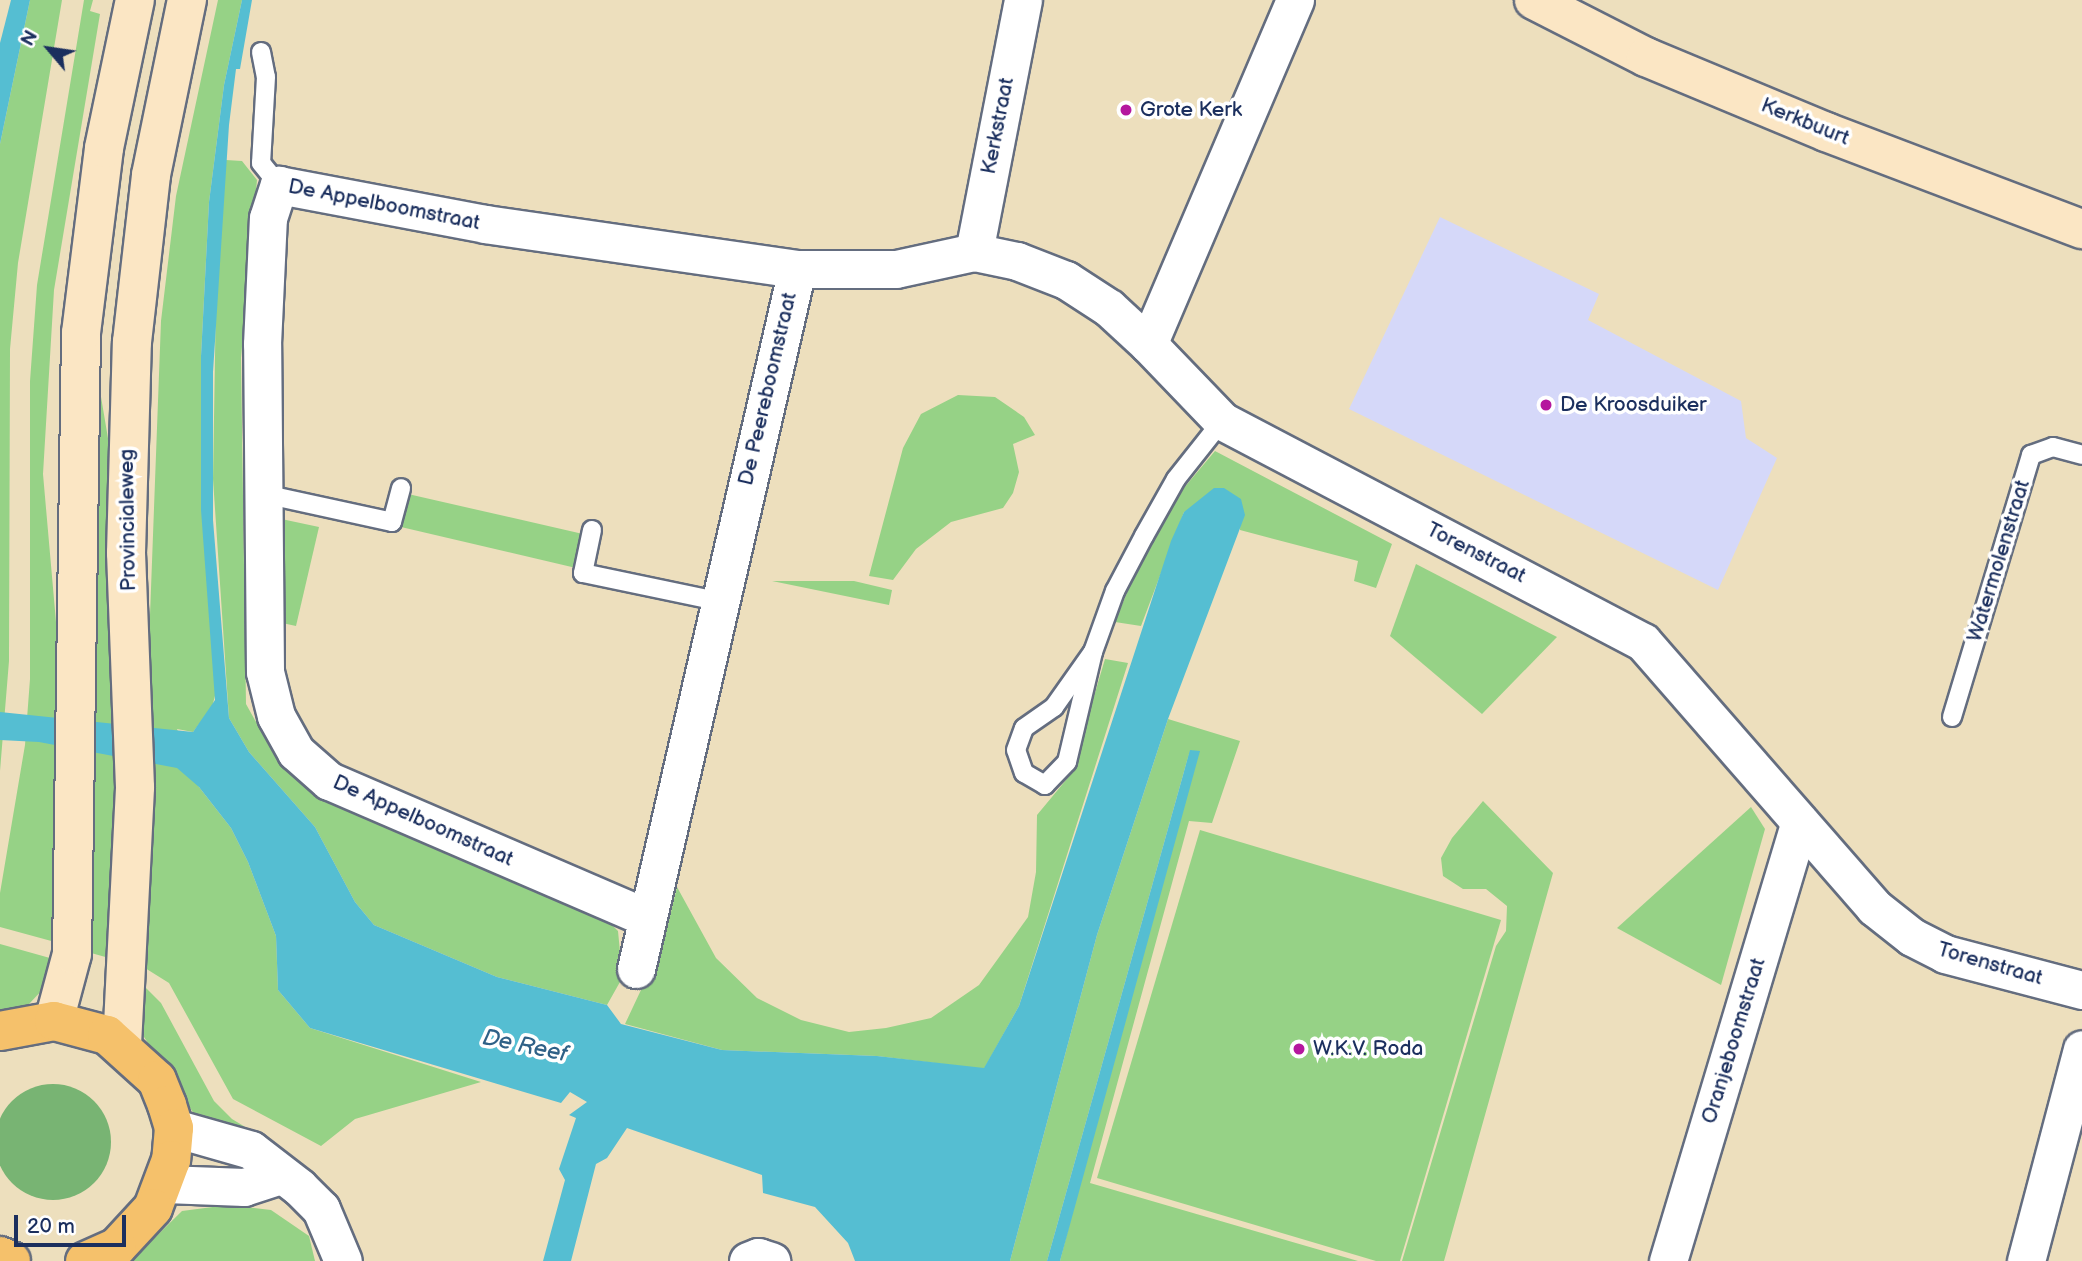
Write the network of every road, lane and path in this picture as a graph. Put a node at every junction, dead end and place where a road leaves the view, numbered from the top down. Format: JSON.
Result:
{"nodes":[{"id":1,"x":135,"y":0,"type":"edge"},
{"id":2,"x":187,"y":0,"type":"edge"},
{"id":3,"x":1023,"y":0,"type":"edge"},
{"id":4,"x":1295,"y":0,"type":"edge"},
{"id":5,"x":1534,"y":0,"type":"edge"},
{"id":6,"x":261,"y":52,"type":"dead end"},
{"id":7,"x":279,"y":185,"type":"junction"},
{"id":8,"x":2082,"y":229,"type":"edge"},
{"id":9,"x":974,"y":252,"type":"junction"},
{"id":10,"x":797,"y":269,"type":"junction"},
{"id":11,"x":1148,"y":344,"type":"junction"},
{"id":12,"x":1222,"y":421,"type":"junction"},
{"id":13,"x":2082,"y":455,"type":"edge"},
{"id":14,"x":401,"y":488,"type":"dead end"},
{"id":15,"x":264,"y":494,"type":"junction"},
{"id":16,"x":592,"y":530,"type":"dead end"},
{"id":17,"x":717,"y":601,"type":"junction"},
{"id":18,"x":1093,"y":652,"type":"junction"},
{"id":19,"x":1952,"y":717,"type":"dead end"},
{"id":20,"x":1800,"y":822,"type":"junction"},
{"id":21,"x":645,"y":917,"type":"junction"},
{"id":22,"x":636,"y":969,"type":"dead end"},
{"id":23,"x":2082,"y":990,"type":"edge"},
{"id":24,"x":54,"y":1021,"type":"junction"},
{"id":25,"x":0,"y":1031,"type":"edge"},
{"id":26,"x":122,"y":1045,"type":"junction"},
{"id":27,"x":2082,"y":1049,"type":"edge"},
{"id":28,"x":174,"y":1128,"type":"junction"},
{"id":29,"x":280,"y":1175,"type":"junction"},
{"id":30,"x":165,"y":1184,"type":"junction"},
{"id":31,"x":0,"y":1256,"type":"edge"},
{"id":32,"x":11,"y":1261,"type":"edge"},
{"id":33,"x":85,"y":1261,"type":"edge"},
{"id":34,"x":343,"y":1261,"type":"edge"},
{"id":35,"x":748,"y":1261,"type":"edge"},
{"id":36,"x":771,"y":1261,"type":"edge"},
{"id":37,"x":1668,"y":1261,"type":"edge"},
{"id":38,"x":2026,"y":1261,"type":"edge"}],
"edges":[{"from":1,"to":24,"type":"main road"},
{"from":2,"to":26,"type":"main road","name":"Provincialeweg"},
{"from":3,"to":9,"type":"street","name":"Kerkstraat"},
{"from":4,"to":11,"type":"street"},
{"from":5,"to":8,"type":"main road","name":"Kerkbuurt"},
{"from":6,"to":7,"type":"lane"},
{"from":7,"to":10,"type":"street","name":"De Appelboomstraat"},
{"from":7,"to":15,"type":"street","name":"De Appelboomstraat"},
{"from":9,"to":10,"type":"street","name":"De Peereboomstraat"},
{"from":9,"to":11,"type":"street","name":"Torenstraat"},
{"from":10,"to":17,"type":"street","name":"De Peereboomstraat"},
{"from":11,"to":12,"type":"street","name":"Torenstraat"},
{"from":12,"to":18,"type":"lane"},
{"from":12,"to":20,"type":"street","name":"Torenstraat"},
{"from":13,"to":19,"type":"lane","name":"Watermolenstraat"},
{"from":14,"to":15,"type":"lane"},
{"from":15,"to":21,"type":"street","name":"De Appelboomstraat"},
{"from":16,"to":17,"type":"lane"},
{"from":17,"to":21,"type":"street","name":"De Peereboomstraat"},
{"from":18,"to":18,"type":"lane"},
{"from":20,"to":23,"type":"street","name":"Torenstraat"},
{"from":20,"to":37,"type":"street","name":"Oranjeboomstraat"},
{"from":21,"to":22,"type":"street","name":"De Peereboomstraat"},
{"from":24,"to":25,"type":"highway"},
{"from":24,"to":26,"type":"highway"},
{"from":26,"to":28,"type":"highway"},
{"from":27,"to":38,"type":"street"},
{"from":28,"to":29,"type":"street"},
{"from":28,"to":30,"type":"highway"},
{"from":29,"to":30,"type":"street"},
{"from":29,"to":34,"type":"street"},
{"from":30,"to":33,"type":"highway"},
{"from":31,"to":32,"type":"highway"},
{"from":35,"to":36,"type":"street"}]}
